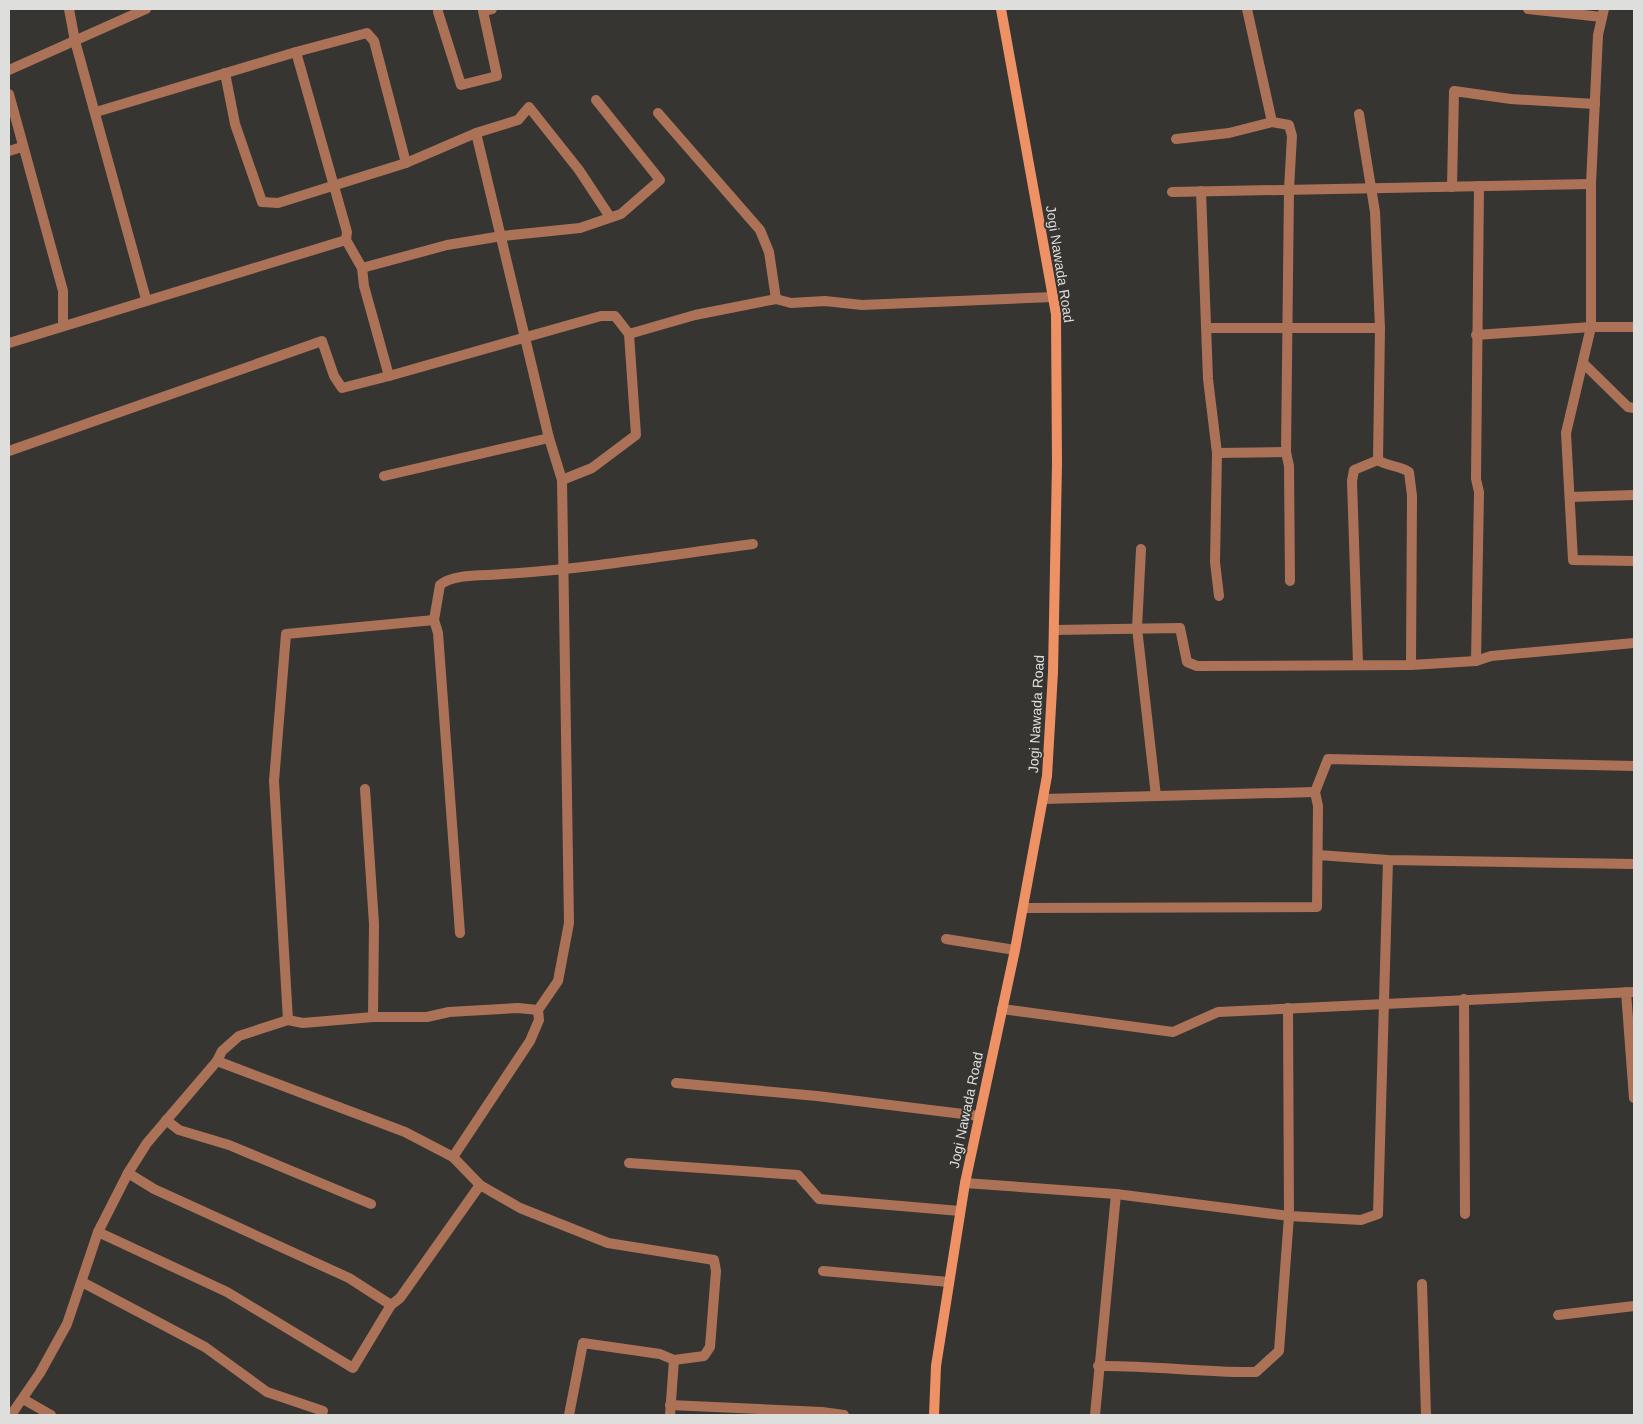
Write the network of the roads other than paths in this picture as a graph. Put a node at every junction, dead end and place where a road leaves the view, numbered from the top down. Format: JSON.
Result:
{"nodes":[{"id":1,"x":69,"y":9,"type":"edge"},
{"id":2,"x":146,"y":9,"type":"edge"},
{"id":3,"x":492,"y":9,"type":"edge"},
{"id":4,"x":1001,"y":9,"type":"edge"},
{"id":5,"x":1247,"y":9,"type":"edge"},
{"id":6,"x":1528,"y":9,"type":"edge"},
{"id":7,"x":438,"y":12,"type":"dead end"},
{"id":8,"x":1603,"y":13,"type":"edge"},
{"id":9,"x":75,"y":41,"type":"junction"},
{"id":10,"x":296,"y":52,"type":"junction"},
{"id":11,"x":9,"y":70,"type":"edge"},
{"id":12,"x":225,"y":73,"type":"junction"},
{"id":13,"x":9,"y":94,"type":"edge"},
{"id":14,"x":596,"y":100,"type":"dead end"},
{"id":15,"x":1595,"y":104,"type":"junction"},
{"id":16,"x":96,"y":112,"type":"junction"},
{"id":17,"x":658,"y":113,"type":"dead end"},
{"id":18,"x":1359,"y":114,"type":"dead end"},
{"id":19,"x":1272,"y":122,"type":"junction"},
{"id":20,"x":476,"y":132,"type":"junction"},
{"id":21,"x":1176,"y":139,"type":"dead end"},
{"id":22,"x":22,"y":147,"type":"junction"},
{"id":23,"x":9,"y":151,"type":"edge"},
{"id":24,"x":406,"y":163,"type":"junction"},
{"id":25,"x":1591,"y":184,"type":"junction"},
{"id":26,"x":335,"y":186,"type":"junction"},
{"id":27,"x":1479,"y":186,"type":"junction"},
{"id":28,"x":1452,"y":187,"type":"junction"},
{"id":29,"x":1370,"y":188,"type":"junction"},
{"id":30,"x":1289,"y":189,"type":"junction"},
{"id":31,"x":1201,"y":191,"type":"junction"},
{"id":32,"x":1172,"y":192,"type":"dead end"},
{"id":33,"x":610,"y":217,"type":"junction"},
{"id":34,"x":502,"y":236,"type":"junction"},
{"id":35,"x":346,"y":240,"type":"junction"},
{"id":36,"x":362,"y":268,"type":"junction"},
{"id":37,"x":1053,"y":297,"type":"junction"},
{"id":38,"x":146,"y":299,"type":"junction"},
{"id":39,"x":776,"y":300,"type":"junction"},
{"id":40,"x":63,"y":325,"type":"junction"},
{"id":41,"x":1289,"y":327,"type":"junction"},
{"id":42,"x":1591,"y":327,"type":"junction"},
{"id":43,"x":1634,"y":327,"type":"edge"},
{"id":44,"x":1207,"y":328,"type":"junction"},
{"id":45,"x":1380,"y":328,"type":"junction"},
{"id":46,"x":629,"y":334,"type":"junction"},
{"id":47,"x":1476,"y":335,"type":"junction"},
{"id":48,"x":526,"y":339,"type":"junction"},
{"id":49,"x":9,"y":343,"type":"edge"},
{"id":50,"x":1583,"y":364,"type":"junction"},
{"id":51,"x":390,"y":376,"type":"junction"},
{"id":52,"x":1634,"y":408,"type":"edge"},
{"id":53,"x":549,"y":438,"type":"junction"},
{"id":54,"x":9,"y":451,"type":"edge"},
{"id":55,"x":1217,"y":452,"type":"junction"},
{"id":56,"x":1286,"y":452,"type":"junction"},
{"id":57,"x":1378,"y":460,"type":"junction"},
{"id":58,"x":384,"y":476,"type":"dead end"},
{"id":59,"x":562,"y":480,"type":"junction"},
{"id":60,"x":1634,"y":495,"type":"edge"},
{"id":61,"x":1570,"y":497,"type":"junction"},
{"id":62,"x":753,"y":544,"type":"dead end"},
{"id":63,"x":1140,"y":549,"type":"dead end"},
{"id":64,"x":1634,"y":562,"type":"edge"},
{"id":65,"x":564,"y":569,"type":"junction"},
{"id":66,"x":1290,"y":581,"type":"dead end"},
{"id":67,"x":1219,"y":596,"type":"dead end"},
{"id":68,"x":434,"y":620,"type":"junction"},
{"id":69,"x":1138,"y":628,"type":"junction"},
{"id":70,"x":1054,"y":630,"type":"junction"},
{"id":71,"x":1634,"y":643,"type":"edge"},
{"id":72,"x":1476,"y":661,"type":"junction"},
{"id":73,"x":1358,"y":664,"type":"junction"},
{"id":74,"x":1411,"y":664,"type":"junction"},
{"id":75,"x":1634,"y":766,"type":"edge"},
{"id":76,"x":365,"y":789,"type":"dead end"},
{"id":77,"x":1315,"y":792,"type":"junction"},
{"id":78,"x":1156,"y":796,"type":"junction"},
{"id":79,"x":1043,"y":799,"type":"junction"},
{"id":80,"x":1318,"y":854,"type":"junction"},
{"id":81,"x":1388,"y":860,"type":"junction"},
{"id":82,"x":1634,"y":864,"type":"edge"},
{"id":83,"x":1022,"y":908,"type":"junction"},
{"id":84,"x":460,"y":933,"type":"dead end"},
{"id":85,"x":946,"y":939,"type":"dead end"},
{"id":86,"x":1015,"y":950,"type":"junction"},
{"id":87,"x":1630,"y":992,"type":"edge"},
{"id":88,"x":1464,"y":999,"type":"junction"},
{"id":89,"x":1384,"y":1003,"type":"junction"},
{"id":90,"x":1288,"y":1008,"type":"junction"},
{"id":91,"x":1002,"y":1009,"type":"junction"},
{"id":92,"x":538,"y":1010,"type":"junction"},
{"id":93,"x":373,"y":1017,"type":"junction"},
{"id":94,"x":288,"y":1020,"type":"junction"},
{"id":95,"x":216,"y":1061,"type":"junction"},
{"id":96,"x":676,"y":1083,"type":"dead end"},
{"id":97,"x":1634,"y":1098,"type":"edge"},
{"id":98,"x":979,"y":1116,"type":"junction"},
{"id":99,"x":166,"y":1120,"type":"junction"},
{"id":100,"x":453,"y":1157,"type":"junction"},
{"id":101,"x":629,"y":1163,"type":"dead end"},
{"id":102,"x":128,"y":1173,"type":"junction"},
{"id":103,"x":965,"y":1183,"type":"junction"},
{"id":104,"x":480,"y":1185,"type":"junction"},
{"id":105,"x":1116,"y":1194,"type":"junction"},
{"id":106,"x":371,"y":1204,"type":"dead end"},
{"id":107,"x":960,"y":1211,"type":"junction"},
{"id":108,"x":1465,"y":1214,"type":"dead end"},
{"id":109,"x":1289,"y":1216,"type":"junction"},
{"id":110,"x":98,"y":1232,"type":"junction"},
{"id":111,"x":824,"y":1271,"type":"dead end"},
{"id":112,"x":82,"y":1282,"type":"junction"},
{"id":113,"x":949,"y":1282,"type":"junction"},
{"id":114,"x":1422,"y":1284,"type":"dead end"},
{"id":115,"x":391,"y":1305,"type":"junction"},
{"id":116,"x":1634,"y":1306,"type":"edge"},
{"id":117,"x":1558,"y":1316,"type":"dead end"},
{"id":118,"x":674,"y":1360,"type":"junction"},
{"id":119,"x":1098,"y":1366,"type":"junction"},
{"id":120,"x":22,"y":1399,"type":"junction"},
{"id":121,"x":670,"y":1410,"type":"edge"},
{"id":122,"x":323,"y":1411,"type":"dead end"},
{"id":123,"x":11,"y":1415,"type":"edge"},
{"id":124,"x":51,"y":1415,"type":"edge"},
{"id":125,"x":569,"y":1415,"type":"edge"},
{"id":126,"x":844,"y":1415,"type":"edge"},
{"id":127,"x":934,"y":1415,"type":"edge"},
{"id":128,"x":1095,"y":1415,"type":"edge"},
{"id":129,"x":1426,"y":1415,"type":"edge"}],
"edges":[{"from":1,"to":9,"type":"street"},
{"from":2,"to":9,"type":"street"},
{"from":3,"to":7,"type":"street"},
{"from":4,"to":37,"type":"street","name":"Jogi Nawada Road"},
{"from":5,"to":19,"type":"street"},
{"from":6,"to":8,"type":"street"},
{"from":8,"to":15,"type":"street"},
{"from":9,"to":11,"type":"street"},
{"from":9,"to":16,"type":"street"},
{"from":10,"to":12,"type":"street"},
{"from":10,"to":24,"type":"street"},
{"from":10,"to":26,"type":"street"},
{"from":12,"to":16,"type":"street"},
{"from":12,"to":26,"type":"street"},
{"from":13,"to":22,"type":"street"},
{"from":14,"to":33,"type":"street"},
{"from":15,"to":25,"type":"street"},
{"from":15,"to":28,"type":"street"},
{"from":16,"to":38,"type":"street"},
{"from":17,"to":39,"type":"street"},
{"from":18,"to":29,"type":"street"},
{"from":19,"to":21,"type":"street"},
{"from":19,"to":30,"type":"street"},
{"from":20,"to":24,"type":"street"},
{"from":20,"to":33,"type":"street"},
{"from":20,"to":34,"type":"street"},
{"from":22,"to":23,"type":"street"},
{"from":22,"to":40,"type":"street"},
{"from":24,"to":26,"type":"street"},
{"from":25,"to":27,"type":"street"},
{"from":25,"to":42,"type":"street"},
{"from":26,"to":35,"type":"street"},
{"from":27,"to":28,"type":"street"},
{"from":27,"to":47,"type":"street"},
{"from":28,"to":29,"type":"street"},
{"from":29,"to":30,"type":"street"},
{"from":29,"to":45,"type":"street"},
{"from":30,"to":31,"type":"street"},
{"from":30,"to":41,"type":"street"},
{"from":31,"to":32,"type":"street"},
{"from":31,"to":44,"type":"street"},
{"from":33,"to":34,"type":"street"},
{"from":34,"to":36,"type":"street"},
{"from":34,"to":48,"type":"street"},
{"from":35,"to":36,"type":"street"},
{"from":35,"to":38,"type":"street"},
{"from":36,"to":51,"type":"street"},
{"from":37,"to":39,"type":"street"},
{"from":37,"to":70,"type":"street","name":"Jogi Nawada Road"},
{"from":38,"to":40,"type":"street"},
{"from":39,"to":46,"type":"street"},
{"from":40,"to":49,"type":"street"},
{"from":41,"to":44,"type":"street"},
{"from":41,"to":45,"type":"street"},
{"from":41,"to":56,"type":"street"},
{"from":42,"to":43,"type":"street"},
{"from":42,"to":47,"type":"street"},
{"from":42,"to":50,"type":"street"},
{"from":44,"to":55,"type":"street"},
{"from":45,"to":57,"type":"street"},
{"from":46,"to":48,"type":"street"},
{"from":46,"to":59,"type":"street"},
{"from":47,"to":72,"type":"street"},
{"from":48,"to":51,"type":"street"},
{"from":48,"to":53,"type":"street"},
{"from":50,"to":52,"type":"street"},
{"from":50,"to":61,"type":"street"},
{"from":51,"to":54,"type":"street"},
{"from":53,"to":58,"type":"street"},
{"from":53,"to":59,"type":"street"},
{"from":55,"to":56,"type":"street"},
{"from":55,"to":67,"type":"street"},
{"from":56,"to":66,"type":"street"},
{"from":57,"to":73,"type":"street"},
{"from":57,"to":74,"type":"street"},
{"from":59,"to":65,"type":"street"},
{"from":60,"to":61,"type":"street"},
{"from":61,"to":64,"type":"street"},
{"from":62,"to":65,"type":"street"},
{"from":63,"to":69,"type":"street"},
{"from":65,"to":68,"type":"street"},
{"from":65,"to":92,"type":"street"},
{"from":68,"to":84,"type":"street"},
{"from":68,"to":94,"type":"street"},
{"from":69,"to":70,"type":"street"},
{"from":69,"to":73,"type":"street"},
{"from":69,"to":78,"type":"street"},
{"from":70,"to":79,"type":"street","name":"Jogi Nawada Road"},
{"from":71,"to":72,"type":"street"},
{"from":72,"to":74,"type":"street"},
{"from":73,"to":74,"type":"street"},
{"from":75,"to":77,"type":"street"},
{"from":76,"to":93,"type":"street"},
{"from":77,"to":78,"type":"street"},
{"from":77,"to":80,"type":"street"},
{"from":78,"to":79,"type":"street"},
{"from":79,"to":83,"type":"street","name":"Jogi Nawada Road"},
{"from":80,"to":81,"type":"street"},
{"from":80,"to":83,"type":"street"},
{"from":81,"to":82,"type":"street"},
{"from":81,"to":89,"type":"street"},
{"from":83,"to":86,"type":"street","name":"Jogi Nawada Road"},
{"from":85,"to":86,"type":"street"},
{"from":86,"to":91,"type":"street","name":"Jogi Nawada Road"},
{"from":87,"to":88,"type":"street"},
{"from":87,"to":97,"type":"street"},
{"from":88,"to":89,"type":"street"},
{"from":88,"to":108,"type":"street"},
{"from":89,"to":90,"type":"street"},
{"from":89,"to":109,"type":"street"},
{"from":90,"to":91,"type":"street"},
{"from":90,"to":109,"type":"street"},
{"from":91,"to":98,"type":"street","name":"Jogi Nawada Road"},
{"from":92,"to":93,"type":"street"},
{"from":92,"to":100,"type":"street"},
{"from":93,"to":94,"type":"street"},
{"from":94,"to":95,"type":"street"},
{"from":95,"to":99,"type":"street"},
{"from":95,"to":100,"type":"street"},
{"from":96,"to":98,"type":"street"},
{"from":98,"to":103,"type":"street","name":"Jogi Nawada Road"},
{"from":99,"to":102,"type":"street"},
{"from":99,"to":106,"type":"street"},
{"from":100,"to":104,"type":"street"},
{"from":101,"to":107,"type":"street"},
{"from":102,"to":110,"type":"street"},
{"from":102,"to":115,"type":"street"},
{"from":103,"to":105,"type":"street"},
{"from":103,"to":107,"type":"street","name":"Jogi Nawada Road"},
{"from":104,"to":115,"type":"street"},
{"from":104,"to":118,"type":"street"},
{"from":105,"to":109,"type":"street"},
{"from":105,"to":119,"type":"street"},
{"from":107,"to":113,"type":"street","name":"Jogi Nawada Road"},
{"from":109,"to":119,"type":"street"},
{"from":110,"to":112,"type":"street"},
{"from":110,"to":115,"type":"street"},
{"from":111,"to":113,"type":"street"},
{"from":112,"to":120,"type":"street"},
{"from":112,"to":122,"type":"street"},
{"from":113,"to":127,"type":"street","name":"Jogi Nawada Road"},
{"from":114,"to":129,"type":"street"},
{"from":116,"to":117,"type":"street"},
{"from":118,"to":121,"type":"street"},
{"from":118,"to":125,"type":"street"},
{"from":119,"to":128,"type":"street"},
{"from":120,"to":123,"type":"street"},
{"from":120,"to":124,"type":"street"},
{"from":121,"to":126,"type":"street"}]}
